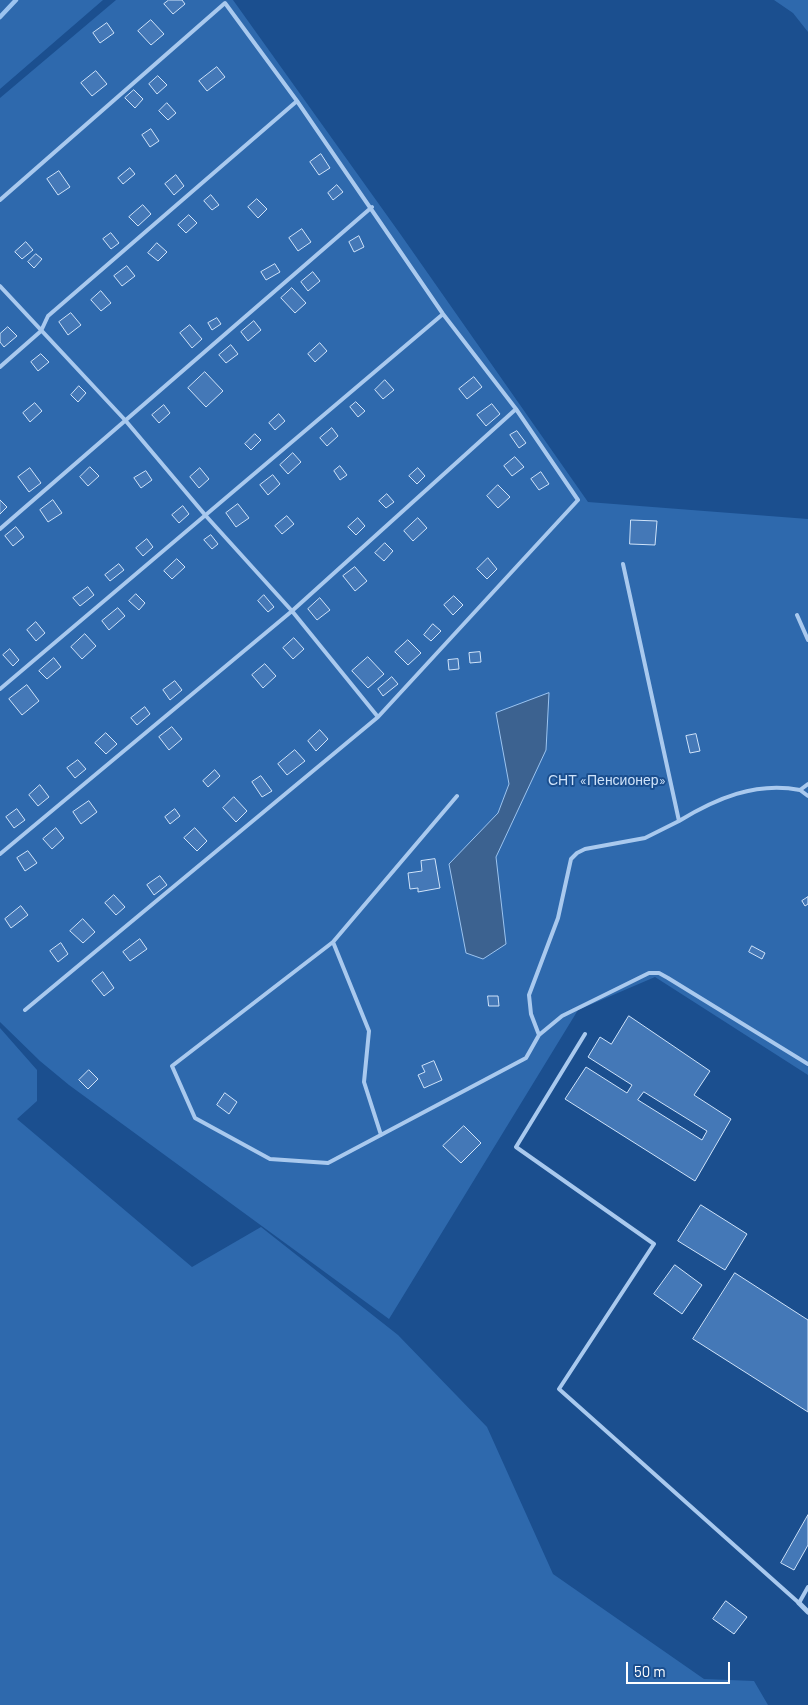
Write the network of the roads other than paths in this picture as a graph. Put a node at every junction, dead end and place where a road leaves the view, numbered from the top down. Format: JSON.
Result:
{"nodes":[{"id":1,"x":296,"y":101,"type":"junction"},
{"id":2,"x":0,"y":200,"type":"edge"},
{"id":3,"x":372,"y":207,"type":"junction"},
{"id":4,"x":0,"y":286,"type":"edge"},
{"id":5,"x":444,"y":314,"type":"junction"},
{"id":6,"x":41,"y":331,"type":"junction"},
{"id":7,"x":0,"y":367,"type":"edge"},
{"id":8,"x":516,"y":409,"type":"junction"},
{"id":9,"x":125,"y":420,"type":"junction"},
{"id":10,"x":206,"y":516,"type":"junction"},
{"id":11,"x":0,"y":529,"type":"edge"},
{"id":12,"x":623,"y":564,"type":"dead end"},
{"id":13,"x":292,"y":611,"type":"junction"},
{"id":14,"x":797,"y":615,"type":"dead end"},
{"id":15,"x":808,"y":640,"type":"edge"},
{"id":16,"x":0,"y":689,"type":"edge"},
{"id":17,"x":378,"y":717,"type":"junction"},
{"id":18,"x":808,"y":784,"type":"edge"},
{"id":19,"x":800,"y":790,"type":"junction"},
{"id":20,"x":457,"y":796,"type":"dead end"},
{"id":21,"x":808,"y":796,"type":"edge"},
{"id":22,"x":678,"y":821,"type":"junction"},
{"id":23,"x":0,"y":854,"type":"edge"},
{"id":24,"x":333,"y":942,"type":"junction"},
{"id":25,"x":25,"y":1010,"type":"dead end"},
{"id":26,"x":585,"y":1034,"type":"dead end"},
{"id":27,"x":539,"y":1035,"type":"junction"},
{"id":28,"x":808,"y":1064,"type":"edge"},
{"id":29,"x":380,"y":1135,"type":"junction"},
{"id":30,"x":808,"y":1587,"type":"edge"},
{"id":31,"x":800,"y":1603,"type":"junction"},
{"id":32,"x":808,"y":1612,"type":"edge"}],
"edges":[{"from":1,"to":2,"type":"lane"},
{"from":1,"to":3,"type":"lane"},
{"from":1,"to":6,"type":"lane"},
{"from":3,"to":5,"type":"lane"},
{"from":3,"to":9,"type":"lane"},
{"from":4,"to":6,"type":"lane"},
{"from":5,"to":8,"type":"lane"},
{"from":5,"to":10,"type":"lane"},
{"from":6,"to":7,"type":"lane"},
{"from":6,"to":9,"type":"lane"},
{"from":8,"to":13,"type":"lane"},
{"from":8,"to":17,"type":"lane"},
{"from":9,"to":10,"type":"lane"},
{"from":9,"to":11,"type":"lane"},
{"from":10,"to":13,"type":"lane"},
{"from":10,"to":16,"type":"lane"},
{"from":12,"to":22,"type":"lane"},
{"from":13,"to":17,"type":"lane"},
{"from":13,"to":23,"type":"lane"},
{"from":14,"to":15,"type":"lane"},
{"from":17,"to":25,"type":"lane"},
{"from":18,"to":19,"type":"lane"},
{"from":19,"to":21,"type":"lane"},
{"from":19,"to":22,"type":"lane"},
{"from":20,"to":24,"type":"lane"},
{"from":22,"to":27,"type":"lane"},
{"from":24,"to":29,"type":"lane"},
{"from":24,"to":29,"type":"lane"},
{"from":26,"to":31,"type":"lane"},
{"from":27,"to":28,"type":"lane"},
{"from":27,"to":29,"type":"lane"},
{"from":30,"to":31,"type":"lane"},
{"from":31,"to":32,"type":"street"}]}
